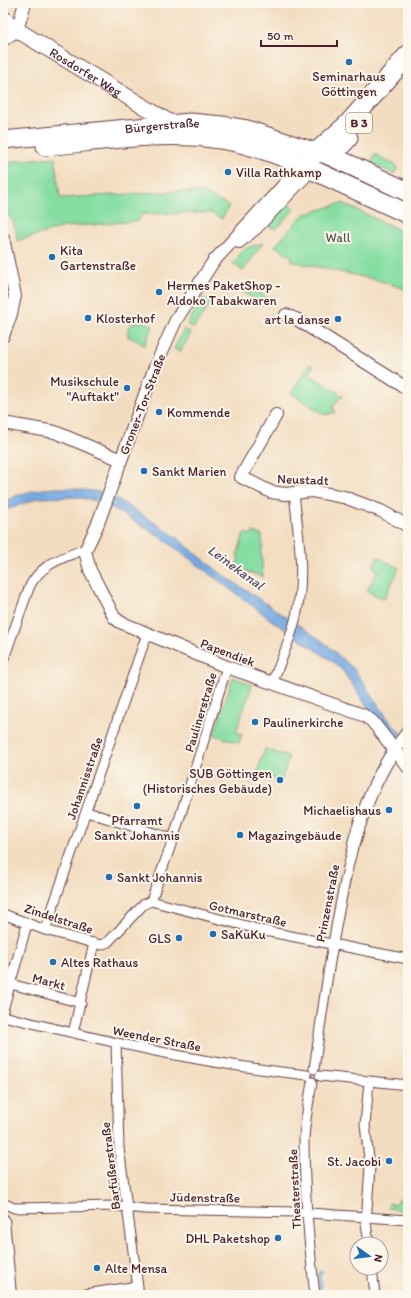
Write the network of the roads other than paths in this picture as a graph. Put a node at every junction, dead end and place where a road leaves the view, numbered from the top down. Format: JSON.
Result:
{"nodes":[{"id":1,"x":25,"y":3,"type":"edge"},
{"id":2,"x":3,"y":18,"type":"edge"},
{"id":3,"x":17,"y":30,"type":"junction"},
{"id":4,"x":3,"y":40,"type":"edge"},
{"id":5,"x":408,"y":55,"type":"edge"},
{"id":6,"x":171,"y":123,"type":"junction"},
{"id":7,"x":3,"y":140,"type":"edge"},
{"id":8,"x":3,"y":151,"type":"edge"},
{"id":9,"x":324,"y":154,"type":"junction"},
{"id":10,"x":307,"y":167,"type":"junction"},
{"id":11,"x":408,"y":192,"type":"edge"},
{"id":12,"x":408,"y":214,"type":"edge"},
{"id":13,"x":3,"y":239,"type":"edge"},
{"id":14,"x":286,"y":315,"type":"dead end"},
{"id":15,"x":3,"y":336,"type":"edge"},
{"id":16,"x":408,"y":389,"type":"edge"},
{"id":17,"x":276,"y":415,"type":"dead end"},
{"id":18,"x":3,"y":423,"type":"edge"},
{"id":19,"x":121,"y":460,"type":"junction"},
{"id":20,"x":294,"y":492,"type":"junction"},
{"id":21,"x":408,"y":526,"type":"edge"},
{"id":22,"x":86,"y":548,"type":"junction"},
{"id":23,"x":147,"y":634,"type":"junction"},
{"id":24,"x":3,"y":661,"type":"edge"},
{"id":25,"x":227,"y":668,"type":"junction"},
{"id":26,"x":272,"y":684,"type":"junction"},
{"id":27,"x":407,"y":733,"type":"edge"},
{"id":28,"x":395,"y":747,"type":"junction"},
{"id":29,"x":408,"y":767,"type":"edge"},
{"id":30,"x":87,"y":812,"type":"junction"},
{"id":31,"x":173,"y":839,"type":"junction"},
{"id":32,"x":354,"y":843,"type":"joint"},
{"id":33,"x":154,"y":902,"type":"junction"},
{"id":34,"x":3,"y":914,"type":"edge"},
{"id":35,"x":26,"y":924,"type":"junction"},
{"id":36,"x":45,"y":930,"type":"junction"},
{"id":37,"x":94,"y":943,"type":"junction"},
{"id":38,"x":334,"y":944,"type":"junction"},
{"id":39,"x":408,"y":959,"type":"edge"},
{"id":40,"x":11,"y":984,"type":"junction"},
{"id":41,"x":81,"y":1003,"type":"junction"},
{"id":42,"x":3,"y":1010,"type":"edge"},
{"id":43,"x":3,"y":1016,"type":"edge"},
{"id":44,"x":73,"y":1033,"type":"junction"},
{"id":45,"x":116,"y":1043,"type":"junction"},
{"id":46,"x":313,"y":1076,"type":"junction"},
{"id":47,"x":369,"y":1082,"type":"junction"},
{"id":48,"x":408,"y":1085,"type":"edge"},
{"id":49,"x":3,"y":1203,"type":"edge"},
{"id":50,"x":128,"y":1207,"type":"junction"},
{"id":51,"x":307,"y":1212,"type":"junction"},
{"id":52,"x":366,"y":1216,"type":"junction"},
{"id":53,"x":3,"y":1220,"type":"edge"},
{"id":54,"x":408,"y":1220,"type":"edge"},
{"id":55,"x":368,"y":1236,"type":"edge"},
{"id":56,"x":373,"y":1276,"type":"edge"},
{"id":57,"x":139,"y":1291,"type":"edge"},
{"id":58,"x":10,"y":1295,"type":"edge"},
{"id":59,"x":79,"y":1295,"type":"edge"},
{"id":60,"x":127,"y":1295,"type":"edge"},
{"id":61,"x":315,"y":1295,"type":"edge"},
{"id":62,"x":376,"y":1295,"type":"edge"}],
"edges":[{"from":1,"to":3,"type":"street"},
{"from":2,"to":3,"type":"street","name":"Rosdorfer Weg"},
{"from":3,"to":4,"type":"street"},
{"from":3,"to":6,"type":"street","name":"Rosdorfer Weg"},
{"from":5,"to":9,"type":"main road","number":"B 3"},
{"from":6,"to":7,"type":"main road","name":"Bürgerstraße"},
{"from":6,"to":9,"type":"main road","name":"Bürgerstraße"},
{"from":8,"to":10,"type":"main road","name":"Bürgerstraße"},
{"from":9,"to":10,"type":"main road","name":"Groner-Tor-Straße","number":"B 3"},
{"from":9,"to":11,"type":"main road"},
{"from":10,"to":12,"type":"main road"},
{"from":10,"to":19,"type":"street","name":"Groner-Tor-Straße"},
{"from":13,"to":15,"type":"street"},
{"from":14,"to":16,"type":"street"},
{"from":17,"to":20,"type":"street","name":"Neustadt"},
{"from":18,"to":19,"type":"street"},
{"from":19,"to":22,"type":"street","name":"Groner-Tor-Straße"},
{"from":20,"to":21,"type":"street","name":"Neustadt"},
{"from":20,"to":26,"type":"street"},
{"from":22,"to":23,"type":"street","name":"Papendiek"},
{"from":22,"to":24,"type":"street"},
{"from":23,"to":25,"type":"street","name":"Papendiek"},
{"from":23,"to":30,"type":"street","name":"Johannisstraße"},
{"from":25,"to":26,"type":"street","name":"Papendiek"},
{"from":25,"to":31,"type":"street","name":"Paulinerstraße"},
{"from":26,"to":28,"type":"street","name":"Papendiek"},
{"from":27,"to":28,"type":"street","name":"Prinzenstraße"},
{"from":28,"to":29,"type":"street","name":"Papendiek"},
{"from":28,"to":32,"type":"street","name":"Prinzenstraße"},
{"from":30,"to":31,"type":"street"},
{"from":30,"to":36,"type":"street","name":"Johannisstraße"},
{"from":31,"to":33,"type":"street","name":"Paulinerstraße"},
{"from":32,"to":38,"type":"street","name":"Prinzenstraße"},
{"from":33,"to":37,"type":"street","name":"Zindelstraße"},
{"from":33,"to":38,"type":"street","name":"Gotmarstraße"},
{"from":34,"to":35,"type":"street","name":"Zindelstraße"},
{"from":35,"to":36,"type":"street","name":"Zindelstraße"},
{"from":35,"to":40,"type":"street","name":"Markt"},
{"from":36,"to":37,"type":"street","name":"Zindelstraße"},
{"from":37,"to":41,"type":"street","name":"Markt"},
{"from":38,"to":39,"type":"street","name":"Gotmarstraße"},
{"from":38,"to":46,"type":"street","name":"Prinzenstraße"},
{"from":40,"to":41,"type":"street","name":"Markt"},
{"from":40,"to":42,"type":"street","name":"Markt"},
{"from":41,"to":44,"type":"street","name":"Markt"},
{"from":43,"to":44,"type":"street","name":"Weender Straße"},
{"from":44,"to":45,"type":"street","name":"Weender Straße"},
{"from":45,"to":46,"type":"street","name":"Weender Straße"},
{"from":45,"to":50,"type":"street","name":"Barfüßerstraße"},
{"from":46,"to":47,"type":"street","name":"Weender Straße"},
{"from":46,"to":51,"type":"street","name":"Theaterstraße"},
{"from":47,"to":48,"type":"street","name":"Weender Straße"},
{"from":47,"to":52,"type":"street"},
{"from":49,"to":50,"type":"street","name":"Jüdenstraße"},
{"from":50,"to":51,"type":"street","name":"Jüdenstraße"},
{"from":50,"to":57,"type":"street","name":"Barfüßerstraße"},
{"from":51,"to":52,"type":"street","name":"Jüdenstraße"},
{"from":51,"to":61,"type":"street","name":"Theaterstraße"},
{"from":52,"to":54,"type":"street","name":"Jüdenstraße"},
{"from":52,"to":55,"type":"street"},
{"from":53,"to":58,"type":"street"},
{"from":56,"to":62,"type":"street"},
{"from":57,"to":59,"type":"street"},
{"from":57,"to":60,"type":"street"}]}
